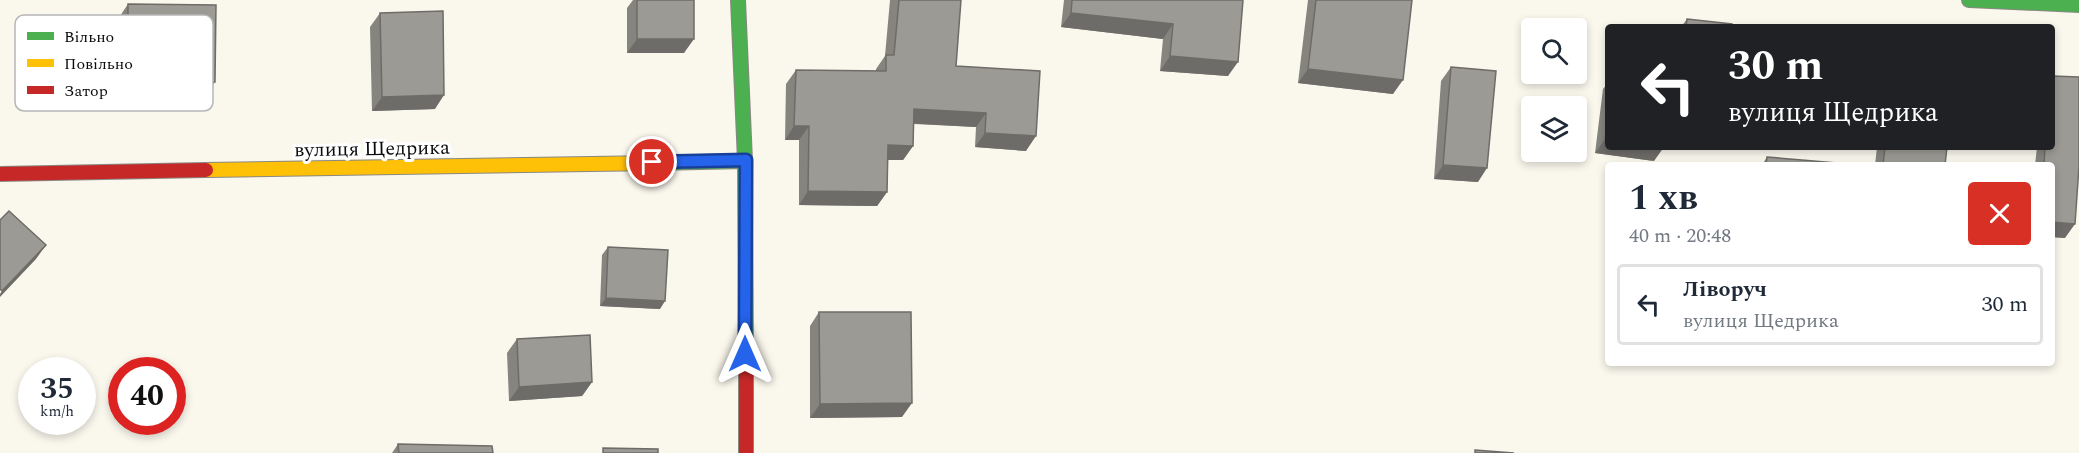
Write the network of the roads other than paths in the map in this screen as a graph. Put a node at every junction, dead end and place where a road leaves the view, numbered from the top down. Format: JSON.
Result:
{"nodes":[{"id":1,"x":738,"y":0,"type":"edge"},
{"id":2,"x":1969,"y":0,"type":"edge"},
{"id":3,"x":2079,"y":5,"type":"edge"},
{"id":4,"x":746,"y":160,"type":"junction"},
{"id":5,"x":0,"y":174,"type":"edge"},
{"id":6,"x":746,"y":453,"type":"edge"}],
"edges":[{"from":1,"to":4,"type":"street"},
{"from":2,"to":3,"type":"street"},
{"from":4,"to":5,"type":"street","name":"вулиця Щедрика"},
{"from":4,"to":6,"type":"street"}]}
